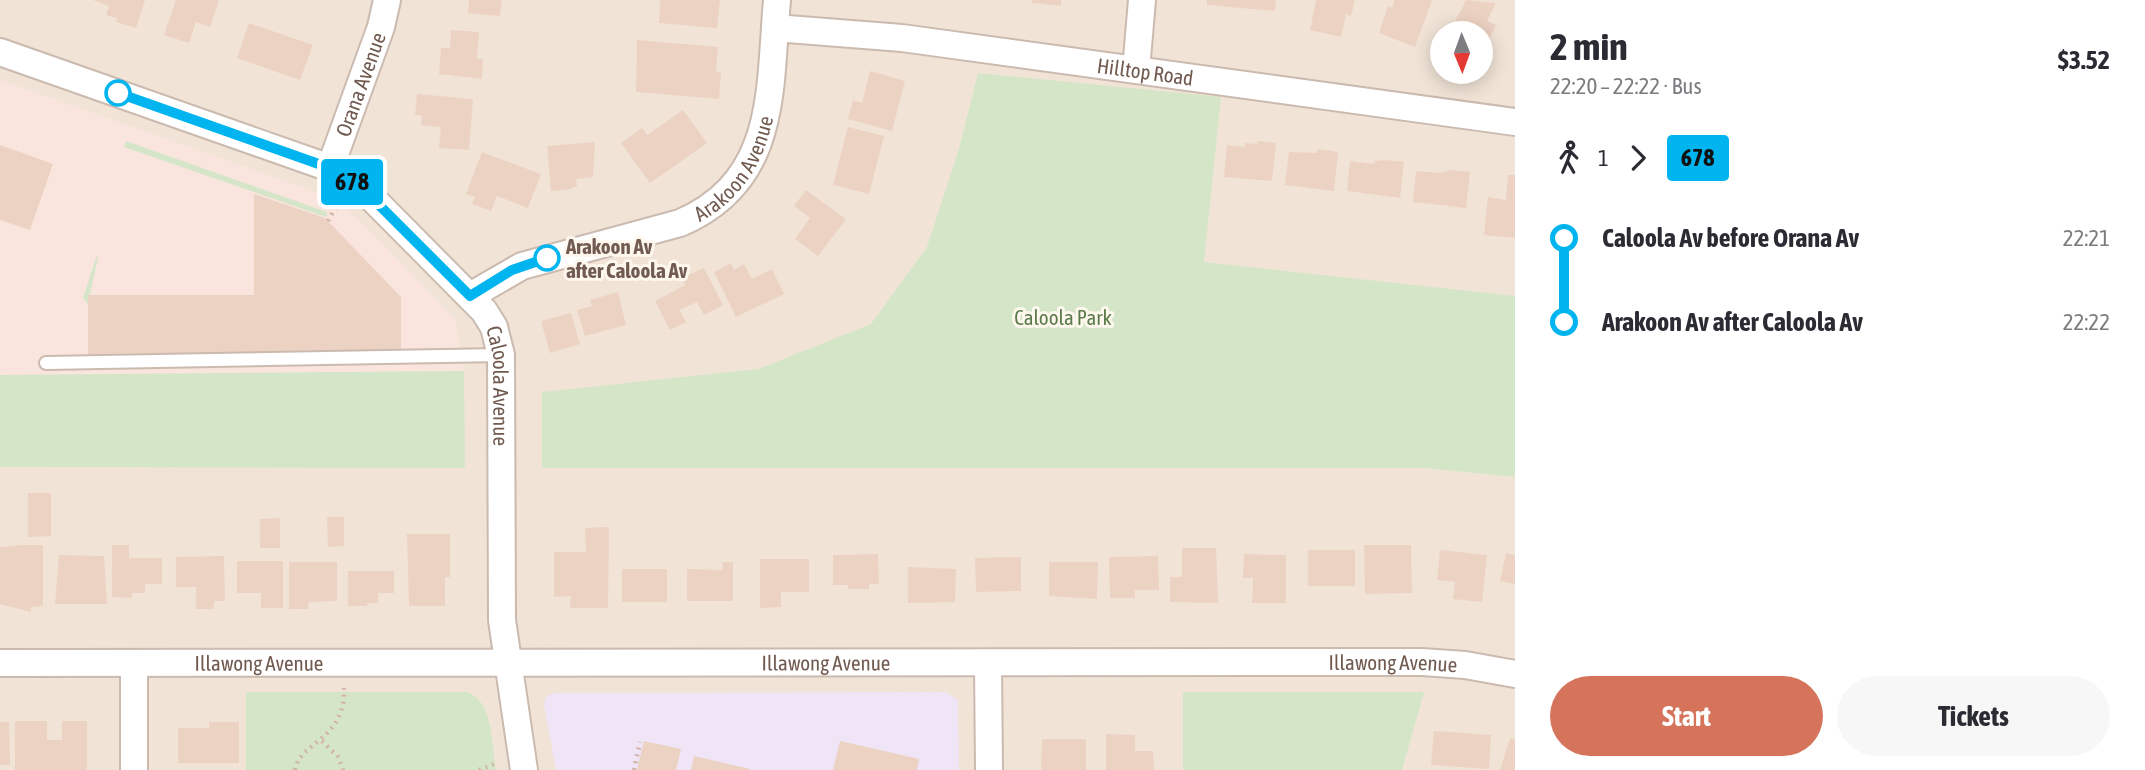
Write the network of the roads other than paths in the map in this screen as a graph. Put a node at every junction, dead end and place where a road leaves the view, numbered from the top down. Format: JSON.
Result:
{"nodes":[{"id":1,"x":387,"y":0,"type":"edge"},
{"id":2,"x":777,"y":0,"type":"edge"},
{"id":3,"x":1142,"y":0,"type":"edge"},
{"id":4,"x":775,"y":28,"type":"junction"},
{"id":5,"x":0,"y":52,"type":"edge"},
{"id":6,"x":1136,"y":70,"type":"junction"},
{"id":7,"x":1515,"y":122,"type":"edge"},
{"id":8,"x":330,"y":168,"type":"junction"},
{"id":9,"x":470,"y":296,"type":"junction"},
{"id":10,"x":500,"y":355,"type":"junction"},
{"id":11,"x":46,"y":363,"type":"dead end"},
{"id":12,"x":0,"y":663,"type":"edge"},
{"id":13,"x":134,"y":663,"type":"junction"},
{"id":14,"x":507,"y":663,"type":"junction"},
{"id":15,"x":988,"y":663,"type":"junction"},
{"id":16,"x":1515,"y":674,"type":"edge"},
{"id":17,"x":134,"y":770,"type":"edge"},
{"id":18,"x":524,"y":770,"type":"edge"},
{"id":19,"x":989,"y":770,"type":"edge"}],
"edges":[{"from":1,"to":8,"type":"street","name":"Orana Avenue"},
{"from":2,"to":4,"type":"street","name":"Arakoon Avenue"},
{"from":3,"to":6,"type":"street"},
{"from":4,"to":6,"type":"street","name":"Hilltop Road"},
{"from":4,"to":9,"type":"street","name":"Arakoon Avenue"},
{"from":5,"to":8,"type":"street","name":"Caloola Avenue"},
{"from":6,"to":7,"type":"street","name":"Hilltop Road"},
{"from":8,"to":9,"type":"street","name":"Caloola Avenue"},
{"from":9,"to":10,"type":"street","name":"Caloola Avenue"},
{"from":10,"to":11,"type":"lane"},
{"from":10,"to":14,"type":"street","name":"Caloola Avenue"},
{"from":12,"to":13,"type":"street","name":"Illawong Avenue"},
{"from":13,"to":14,"type":"street","name":"Illawong Avenue"},
{"from":13,"to":17,"type":"street"},
{"from":14,"to":15,"type":"street","name":"Illawong Avenue"},
{"from":14,"to":18,"type":"street","name":"Caloola Avenue"},
{"from":15,"to":16,"type":"street","name":"Illawong Avenue"},
{"from":15,"to":19,"type":"street"}]}
